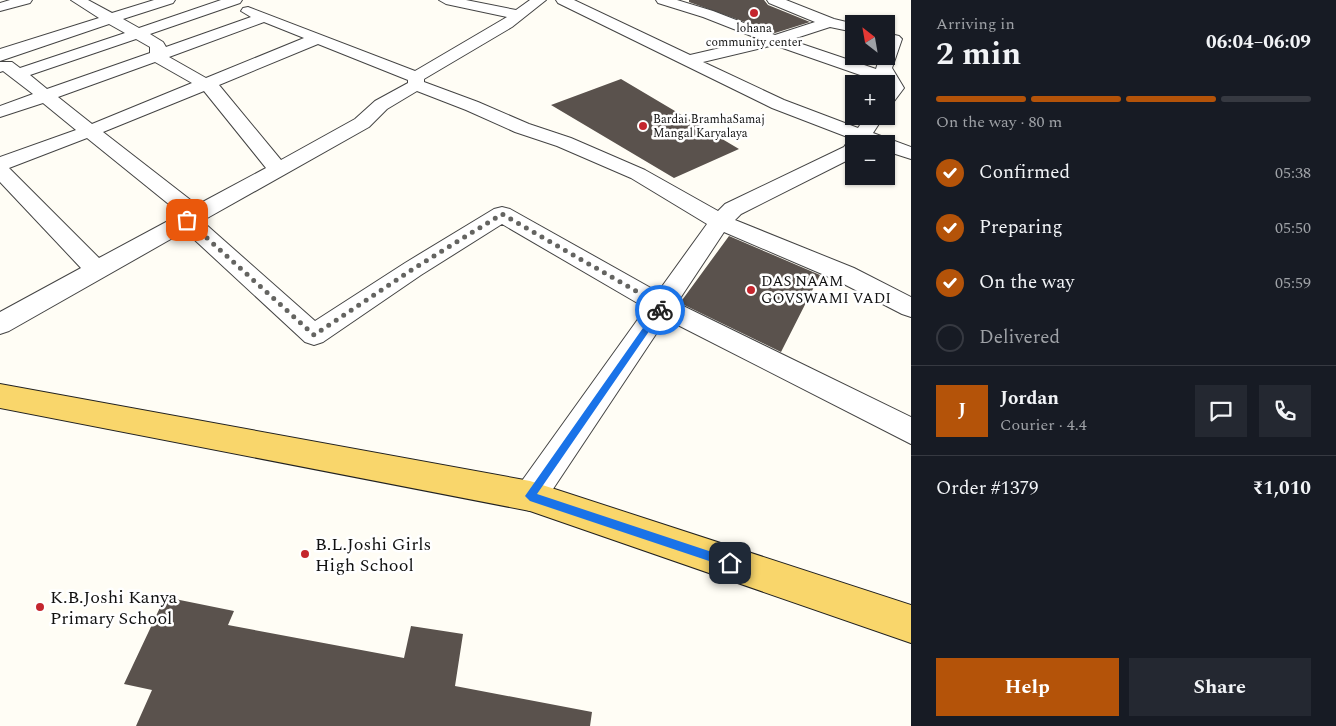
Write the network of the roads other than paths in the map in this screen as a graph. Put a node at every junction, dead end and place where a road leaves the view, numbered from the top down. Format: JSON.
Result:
{"nodes":[{"id":1,"x":25,"y":0,"type":"edge"},
{"id":2,"x":78,"y":0,"type":"edge"},
{"id":3,"x":168,"y":0,"type":"edge"},
{"id":4,"x":446,"y":0,"type":"edge"},
{"id":5,"x":539,"y":0,"type":"edge"},
{"id":6,"x":563,"y":0,"type":"edge"},
{"id":7,"x":663,"y":0,"type":"edge"},
{"id":8,"x":774,"y":0,"type":"edge"},
{"id":9,"x":229,"y":1,"type":"edge"},
{"id":10,"x":0,"y":7,"type":"edge"},
{"id":11,"x":519,"y":15,"type":"junction"},
{"id":12,"x":265,"y":17,"type":"junction"},
{"id":13,"x":111,"y":18,"type":"junction"},
{"id":14,"x":829,"y":22,"type":"junction"},
{"id":15,"x":845,"y":26,"type":"edge"},
{"id":16,"x":903,"y":32,"type":"dead end"},
{"id":17,"x":137,"y":33,"type":"junction"},
{"id":18,"x":895,"y":33,"type":"edge"},
{"id":19,"x":318,"y":38,"type":"junction"},
{"id":20,"x":775,"y":40,"type":"junction"},
{"id":21,"x":158,"y":56,"type":"junction"},
{"id":22,"x":690,"y":60,"type":"junction"},
{"id":23,"x":5,"y":64,"type":"edge"},
{"id":24,"x":885,"y":65,"type":"edge"},
{"id":25,"x":416,"y":81,"type":"junction"},
{"id":26,"x":206,"y":84,"type":"junction"},
{"id":27,"x":896,"y":90,"type":"edge"},
{"id":28,"x":46,"y":96,"type":"junction"},
{"id":29,"x":0,"y":112,"type":"edge"},
{"id":30,"x":90,"y":131,"type":"junction"},
{"id":31,"x":845,"y":136,"type":"edge"},
{"id":32,"x":895,"y":147,"type":"edge"},
{"id":33,"x":845,"y":153,"type":"edge"},
{"id":34,"x":911,"y":153,"type":"edge"},
{"id":35,"x":0,"y":164,"type":"edge"},
{"id":36,"x":278,"y":169,"type":"junction"},
{"id":37,"x":0,"y":170,"type":"edge"},
{"id":38,"x":192,"y":218,"type":"junction"},
{"id":39,"x":720,"y":222,"type":"junction"},
{"id":40,"x":97,"y":270,"type":"junction"},
{"id":41,"x":662,"y":306,"type":"junction"},
{"id":42,"x":911,"y":308,"type":"edge"},
{"id":43,"x":0,"y":324,"type":"edge"},
{"id":44,"x":0,"y":396,"type":"edge"},
{"id":45,"x":911,"y":430,"type":"edge"},
{"id":46,"x":530,"y":496,"type":"junction"},
{"id":47,"x":911,"y":624,"type":"edge"}],
"edges":[{"from":1,"to":10,"type":"street"},
{"from":2,"to":13,"type":"street"},
{"from":3,"to":13,"type":"street"},
{"from":4,"to":11,"type":"street"},
{"from":5,"to":11,"type":"street"},
{"from":6,"to":22,"type":"street"},
{"from":7,"to":20,"type":"street"},
{"from":8,"to":14,"type":"street"},
{"from":9,"to":12,"type":"street"},
{"from":9,"to":17,"type":"street"},
{"from":11,"to":25,"type":"street"},
{"from":12,"to":19,"type":"street"},
{"from":12,"to":21,"type":"street"},
{"from":13,"to":17,"type":"street"},
{"from":13,"to":23,"type":"street"},
{"from":14,"to":15,"type":"street"},
{"from":14,"to":20,"type":"street"},
{"from":16,"to":18,"type":"street"},
{"from":17,"to":21,"type":"street"},
{"from":17,"to":23,"type":"street"},
{"from":19,"to":25,"type":"street"},
{"from":19,"to":26,"type":"street"},
{"from":20,"to":22,"type":"street"},
{"from":20,"to":27,"type":"street"},
{"from":21,"to":26,"type":"street"},
{"from":21,"to":28,"type":"street"},
{"from":22,"to":31,"type":"street"},
{"from":23,"to":28,"type":"street"},
{"from":24,"to":27,"type":"street"},
{"from":25,"to":36,"type":"street"},
{"from":25,"to":39,"type":"street"},
{"from":26,"to":30,"type":"street"},
{"from":26,"to":36,"type":"street"},
{"from":28,"to":29,"type":"street"},
{"from":28,"to":30,"type":"street"},
{"from":30,"to":35,"type":"street"},
{"from":30,"to":38,"type":"street"},
{"from":32,"to":34,"type":"street"},
{"from":33,"to":39,"type":"street"},
{"from":36,"to":38,"type":"street"},
{"from":37,"to":40,"type":"street"},
{"from":38,"to":40,"type":"street"},
{"from":38,"to":41,"type":"street"},
{"from":39,"to":41,"type":"street"},
{"from":39,"to":42,"type":"street"},
{"from":40,"to":43,"type":"street"},
{"from":41,"to":45,"type":"street"},
{"from":41,"to":46,"type":"street"},
{"from":44,"to":46,"type":"main road"},
{"from":46,"to":47,"type":"main road"}]}
